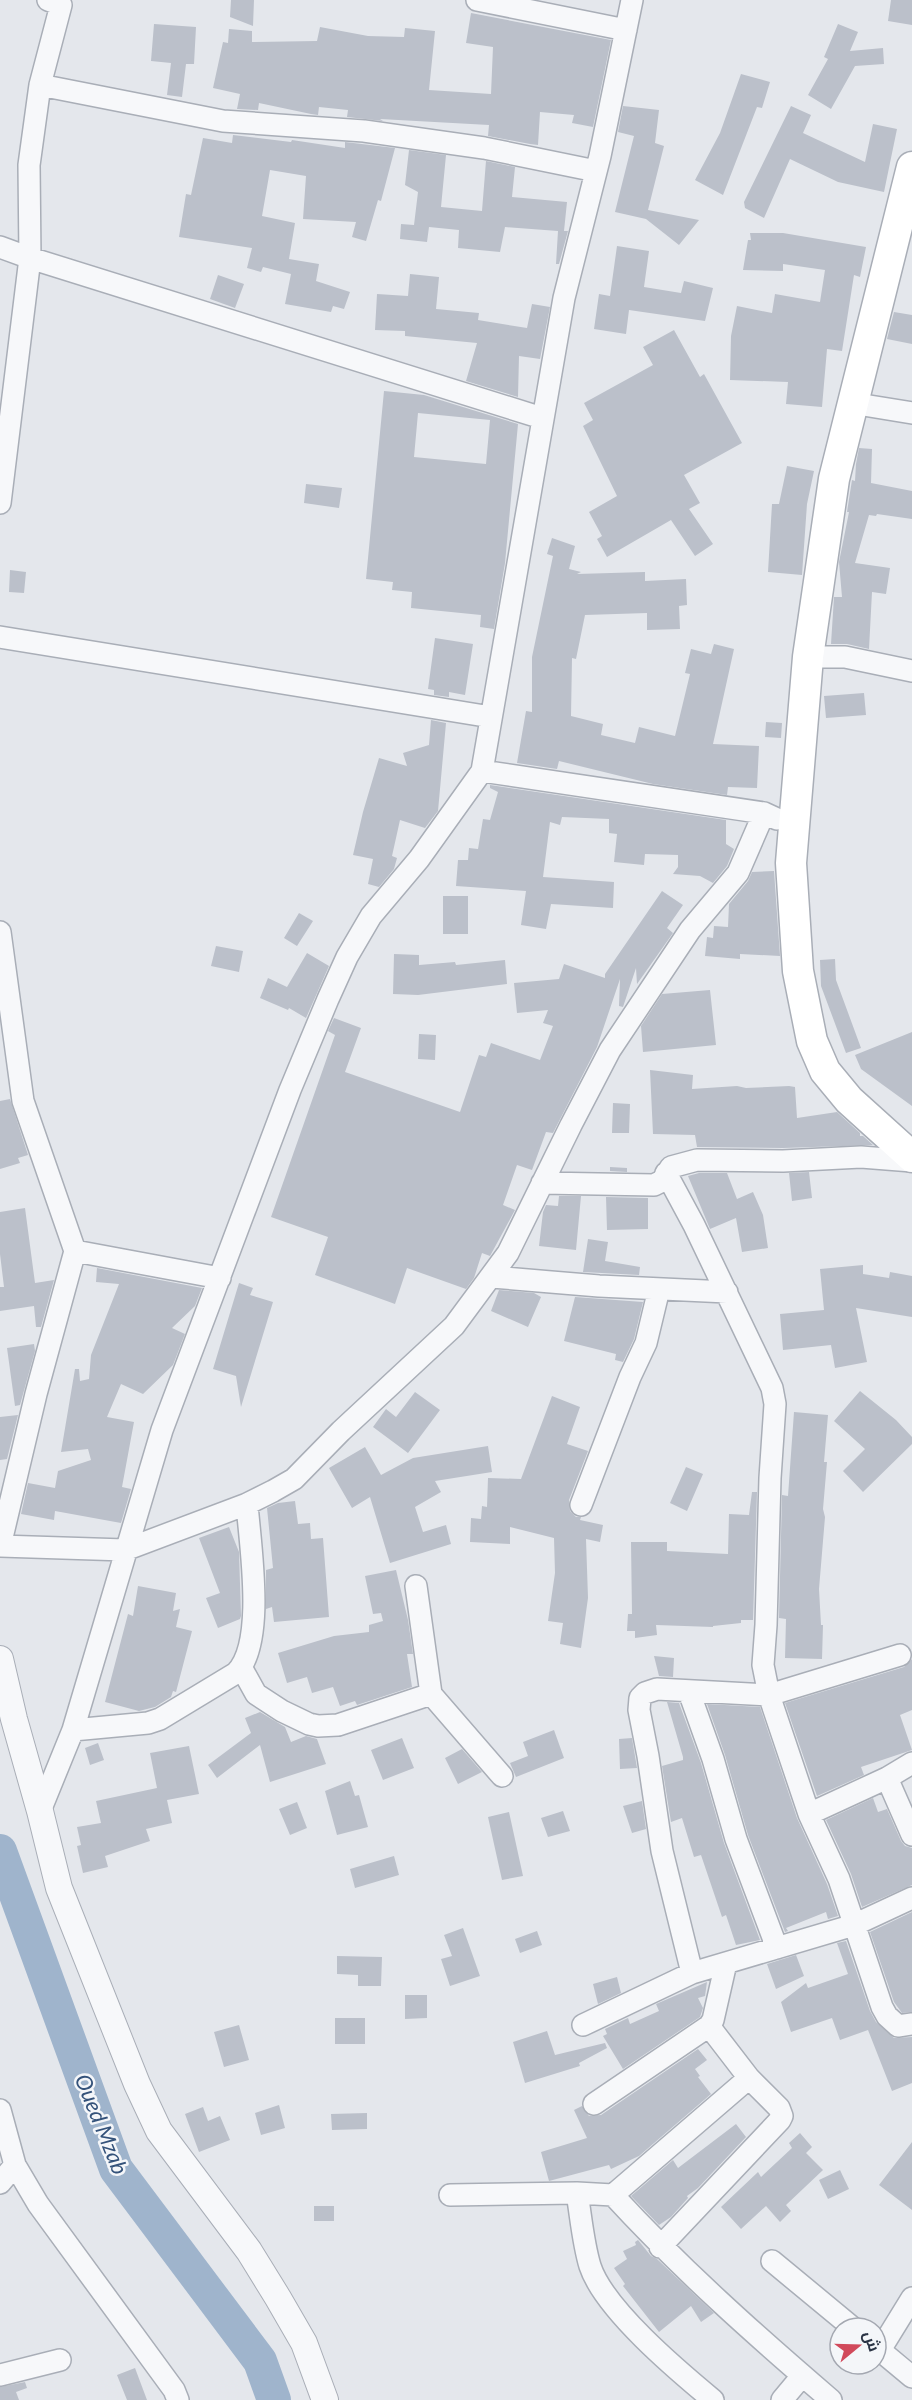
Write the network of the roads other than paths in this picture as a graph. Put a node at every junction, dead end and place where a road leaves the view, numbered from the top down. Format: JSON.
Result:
{"nodes":[{"id":1,"x":477,"y":0,"type":"edge"},
{"id":2,"x":632,"y":0,"type":"edge"},
{"id":3,"x":57,"y":2,"type":"edge"},
{"id":4,"x":626,"y":30,"type":"junction"},
{"id":5,"x":40,"y":86,"type":"junction"},
{"id":6,"x":912,"y":167,"type":"edge"},
{"id":7,"x":596,"y":171,"type":"junction"},
{"id":8,"x":0,"y":247,"type":"edge"},
{"id":9,"x":30,"y":258,"type":"junction"},
{"id":10,"x":851,"y":403,"type":"junction"},
{"id":11,"x":912,"y":414,"type":"edge"},
{"id":12,"x":542,"y":418,"type":"junction"},
{"id":13,"x":0,"y":503,"type":"edge"},
{"id":14,"x":0,"y":637,"type":"edge"},
{"id":15,"x":808,"y":657,"type":"junction"},
{"id":16,"x":912,"y":671,"type":"edge"},
{"id":17,"x":491,"y":717,"type":"junction"},
{"id":18,"x":482,"y":771,"type":"junction"},
{"id":19,"x":764,"y":813,"type":"junction"},
{"id":20,"x":792,"y":826,"type":"junction"},
{"id":21,"x":0,"y":932,"type":"edge"},
{"id":22,"x":912,"y":1159,"type":"edge"},
{"id":23,"x":666,"y":1173,"type":"junction"},
{"id":24,"x":542,"y":1183,"type":"junction"},
{"id":25,"x":75,"y":1251,"type":"junction"},
{"id":26,"x":492,"y":1277,"type":"junction"},
{"id":27,"x":219,"y":1278,"type":"junction"},
{"id":28,"x":659,"y":1289,"type":"junction"},
{"id":29,"x":728,"y":1292,"type":"junction"},
{"id":30,"x":246,"y":1504,"type":"junction"},
{"id":31,"x":581,"y":1505,"type":"dead end"},
{"id":32,"x":0,"y":1546,"type":"edge"},
{"id":33,"x":125,"y":1550,"type":"junction"},
{"id":34,"x":416,"y":1586,"type":"dead end"},
{"id":35,"x":900,"y":1655,"type":"dead end"},
{"id":36,"x":0,"y":1659,"type":"edge"},
{"id":37,"x":241,"y":1667,"type":"junction"},
{"id":38,"x":689,"y":1692,"type":"junction"},
{"id":39,"x":431,"y":1694,"type":"junction"},
{"id":40,"x":769,"y":1695,"type":"junction"},
{"id":41,"x":73,"y":1730,"type":"junction"},
{"id":42,"x":912,"y":1763,"type":"edge"},
{"id":43,"x":502,"y":1776,"type":"dead end"},
{"id":44,"x":887,"y":1778,"type":"junction"},
{"id":45,"x":40,"y":1811,"type":"junction"},
{"id":46,"x":809,"y":1814,"type":"junction"},
{"id":47,"x":912,"y":1835,"type":"edge"},
{"id":48,"x":912,"y":1898,"type":"edge"},
{"id":49,"x":854,"y":1925,"type":"junction"},
{"id":50,"x":777,"y":1947,"type":"junction"},
{"id":51,"x":726,"y":1963,"type":"junction"},
{"id":52,"x":692,"y":1972,"type":"junction"},
{"id":53,"x":912,"y":2024,"type":"edge"},
{"id":54,"x":583,"y":2025,"type":"dead end"},
{"id":55,"x":709,"y":2026,"type":"junction"},
{"id":56,"x":749,"y":2078,"type":"junction"},
{"id":57,"x":594,"y":2104,"type":"dead end"},
{"id":58,"x":0,"y":2110,"type":"edge"},
{"id":59,"x":15,"y":2165,"type":"junction"},
{"id":60,"x":0,"y":2183,"type":"edge"},
{"id":61,"x":578,"y":2193,"type":"junction"},
{"id":62,"x":450,"y":2195,"type":"dead end"},
{"id":63,"x":613,"y":2195,"type":"junction"},
{"id":64,"x":660,"y":2247,"type":"junction"},
{"id":65,"x":772,"y":2261,"type":"dead end"},
{"id":66,"x":912,"y":2298,"type":"edge"},
{"id":67,"x":838,"y":2316,"type":"edge"},
{"id":68,"x":888,"y":2334,"type":"edge"},
{"id":69,"x":888,"y":2357,"type":"edge"},
{"id":70,"x":60,"y":2360,"type":"dead end"},
{"id":71,"x":0,"y":2375,"type":"edge"},
{"id":72,"x":802,"y":2376,"type":"junction"},
{"id":73,"x":912,"y":2377,"type":"edge"},
{"id":74,"x":178,"y":2400,"type":"edge"},
{"id":75,"x":325,"y":2400,"type":"edge"},
{"id":76,"x":713,"y":2400,"type":"edge"},
{"id":77,"x":782,"y":2400,"type":"edge"},
{"id":78,"x":831,"y":2400,"type":"edge"}],
"edges":[{"from":1,"to":4,"type":"street"},
{"from":2,"to":4,"type":"street"},
{"from":3,"to":5,"type":"street"},
{"from":4,"to":7,"type":"street"},
{"from":5,"to":7,"type":"street"},
{"from":5,"to":9,"type":"street"},
{"from":6,"to":10,"type":"main road"},
{"from":7,"to":12,"type":"street"},
{"from":8,"to":9,"type":"street"},
{"from":9,"to":12,"type":"street"},
{"from":9,"to":13,"type":"street"},
{"from":10,"to":11,"type":"street"},
{"from":10,"to":15,"type":"main road"},
{"from":12,"to":17,"type":"street"},
{"from":14,"to":17,"type":"street"},
{"from":15,"to":16,"type":"street"},
{"from":15,"to":20,"type":"main road"},
{"from":17,"to":18,"type":"street"},
{"from":18,"to":19,"type":"street"},
{"from":18,"to":27,"type":"street"},
{"from":19,"to":20,"type":"street"},
{"from":19,"to":24,"type":"street"},
{"from":20,"to":22,"type":"main road"},
{"from":21,"to":25,"type":"street"},
{"from":22,"to":23,"type":"street"},
{"from":23,"to":24,"type":"street"},
{"from":23,"to":29,"type":"street"},
{"from":24,"to":26,"type":"street"},
{"from":25,"to":27,"type":"street"},
{"from":25,"to":32,"type":"street"},
{"from":26,"to":28,"type":"street"},
{"from":26,"to":30,"type":"street"},
{"from":27,"to":33,"type":"street"},
{"from":28,"to":29,"type":"street"},
{"from":28,"to":31,"type":"street"},
{"from":29,"to":40,"type":"street"},
{"from":30,"to":33,"type":"street"},
{"from":30,"to":37,"type":"street"},
{"from":32,"to":33,"type":"street"},
{"from":33,"to":41,"type":"street"},
{"from":34,"to":39,"type":"street"},
{"from":35,"to":40,"type":"street"},
{"from":36,"to":45,"type":"street"},
{"from":37,"to":39,"type":"street"},
{"from":37,"to":41,"type":"street"},
{"from":38,"to":40,"type":"street"},
{"from":38,"to":50,"type":"street"},
{"from":38,"to":52,"type":"street"},
{"from":39,"to":43,"type":"street"},
{"from":40,"to":46,"type":"street"},
{"from":41,"to":45,"type":"street"},
{"from":42,"to":44,"type":"street"},
{"from":44,"to":46,"type":"street"},
{"from":44,"to":47,"type":"street"},
{"from":45,"to":75,"type":"street"},
{"from":46,"to":49,"type":"street"},
{"from":48,"to":49,"type":"street"},
{"from":49,"to":50,"type":"street"},
{"from":49,"to":53,"type":"street"},
{"from":50,"to":51,"type":"street"},
{"from":51,"to":52,"type":"street"},
{"from":51,"to":55,"type":"street"},
{"from":52,"to":54,"type":"street"},
{"from":55,"to":56,"type":"street"},
{"from":55,"to":57,"type":"street"},
{"from":56,"to":63,"type":"street"},
{"from":56,"to":64,"type":"street"},
{"from":58,"to":59,"type":"street"},
{"from":59,"to":60,"type":"street"},
{"from":59,"to":74,"type":"street"},
{"from":61,"to":62,"type":"street"},
{"from":61,"to":63,"type":"street"},
{"from":61,"to":76,"type":"street"},
{"from":63,"to":64,"type":"street"},
{"from":64,"to":72,"type":"street"},
{"from":65,"to":67,"type":"street"},
{"from":66,"to":68,"type":"street"},
{"from":69,"to":73,"type":"street"},
{"from":70,"to":71,"type":"street"},
{"from":72,"to":77,"type":"street"},
{"from":72,"to":78,"type":"street"}]}
